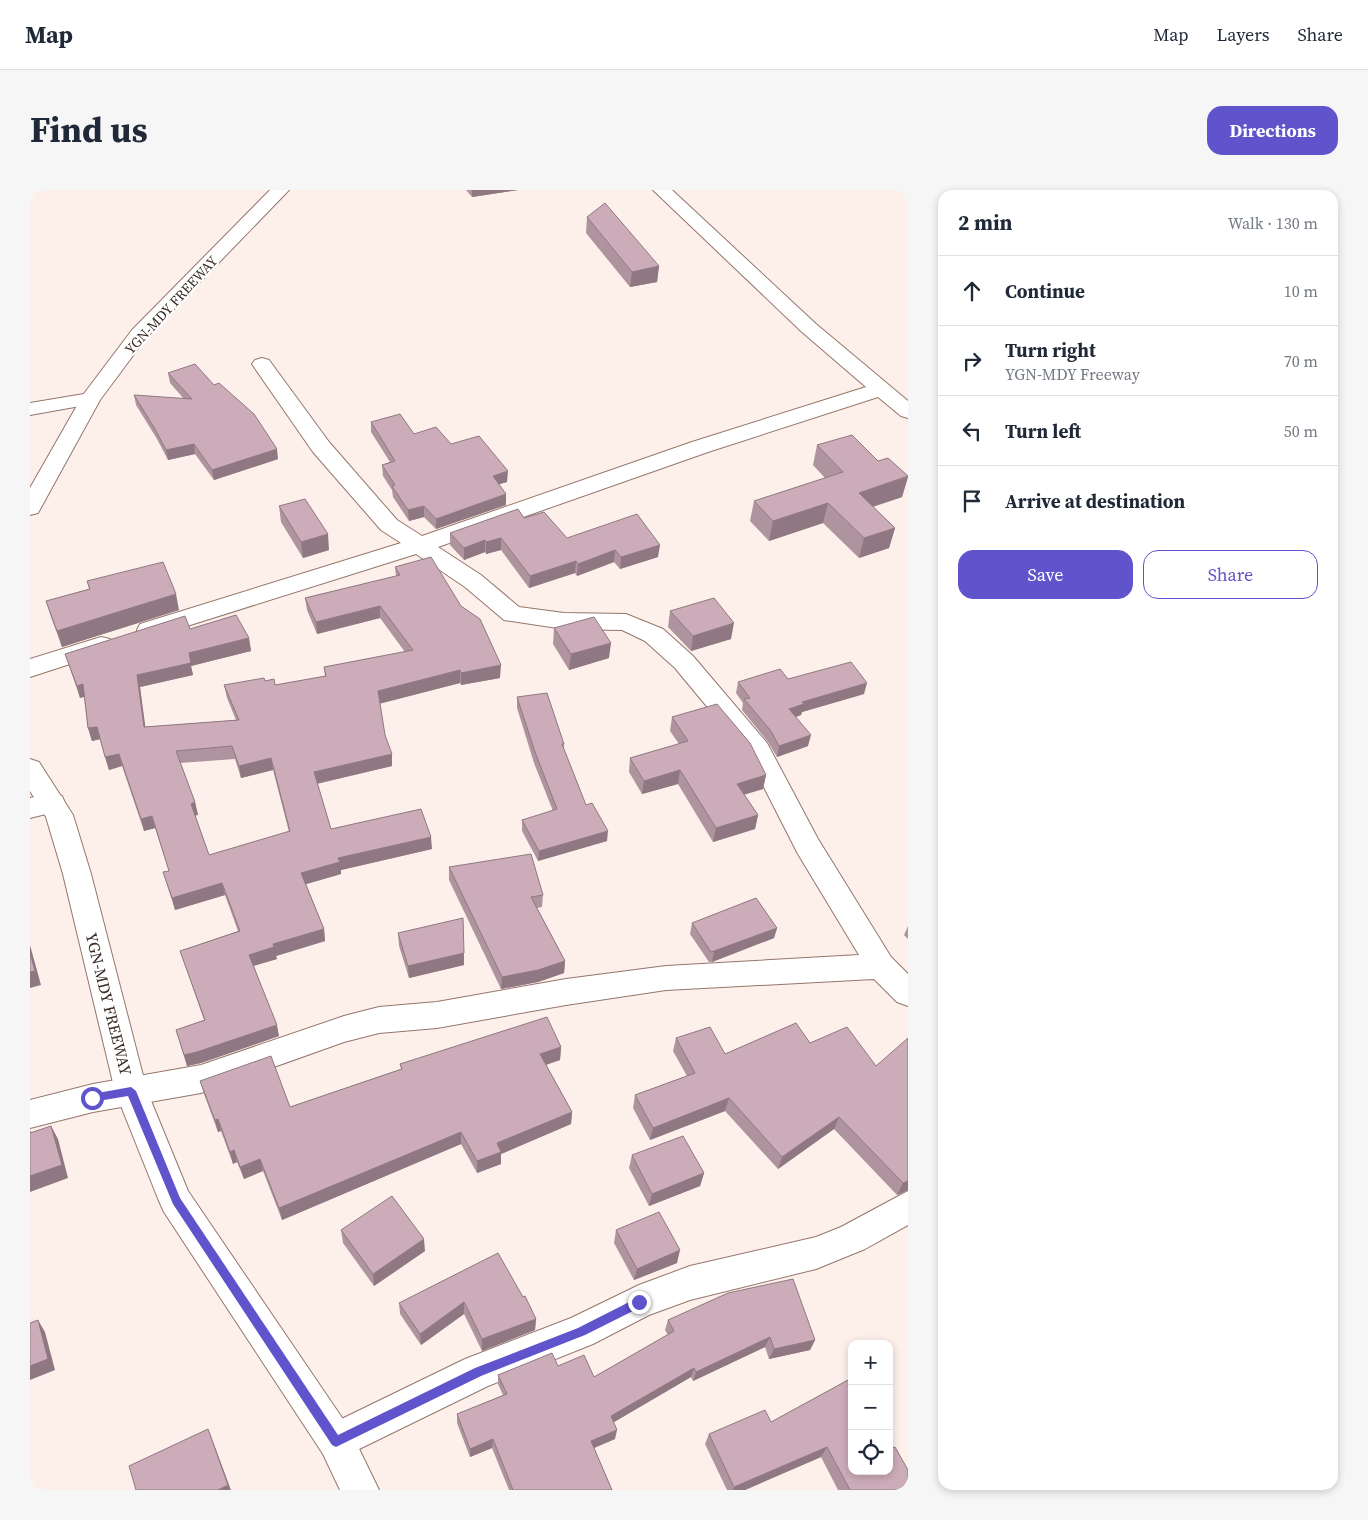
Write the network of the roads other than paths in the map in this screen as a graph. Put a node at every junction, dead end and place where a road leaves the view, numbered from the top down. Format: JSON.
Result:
{"nodes":[{"id":1,"x":280,"y":190,"type":"edge"},
{"id":2,"x":662,"y":190,"type":"edge"},
{"id":3,"x":262,"y":364,"type":"dead end"},
{"id":4,"x":881,"y":389,"type":"junction"},
{"id":5,"x":90,"y":400,"type":"junction"},
{"id":6,"x":30,"y":409,"type":"edge"},
{"id":7,"x":908,"y":412,"type":"edge"},
{"id":8,"x":30,"y":508,"type":"edge"},
{"id":9,"x":418,"y":546,"type":"junction"},
{"id":10,"x":30,"y":668,"type":"edge"},
{"id":11,"x":30,"y":768,"type":"edge"},
{"id":12,"x":41,"y":806,"type":"edge"},
{"id":13,"x":881,"y":966,"type":"junction"},
{"id":14,"x":908,"y":993,"type":"edge"},
{"id":15,"x":131,"y":1091,"type":"junction"},
{"id":16,"x":30,"y":1114,"type":"edge"},
{"id":17,"x":908,"y":1207,"type":"edge"},
{"id":18,"x":336,"y":1441,"type":"junction"},
{"id":19,"x":360,"y":1490,"type":"edge"}],
"edges":[{"from":1,"to":5,"type":"street","name":"YGN-MDY FREEWAY"},
{"from":2,"to":4,"type":"street"},
{"from":3,"to":9,"type":"street"},
{"from":4,"to":7,"type":"street"},
{"from":4,"to":9,"type":"street"},
{"from":5,"to":6,"type":"street"},
{"from":5,"to":8,"type":"street","name":"YGN-MDY FREEWAY"},
{"from":9,"to":10,"type":"street"},
{"from":9,"to":13,"type":"street"},
{"from":11,"to":12,"type":"street","name":"YGN-MDY FREEWAY"},
{"from":12,"to":15,"type":"street","name":"YGN-MDY FREEWAY"},
{"from":13,"to":14,"type":"street"},
{"from":13,"to":15,"type":"street"},
{"from":15,"to":16,"type":"street"},
{"from":15,"to":18,"type":"street","name":"YGN-MDY FREEWAY"},
{"from":17,"to":18,"type":"street"},
{"from":18,"to":19,"type":"street","name":"YGN-MDY FREEWAY"}]}
